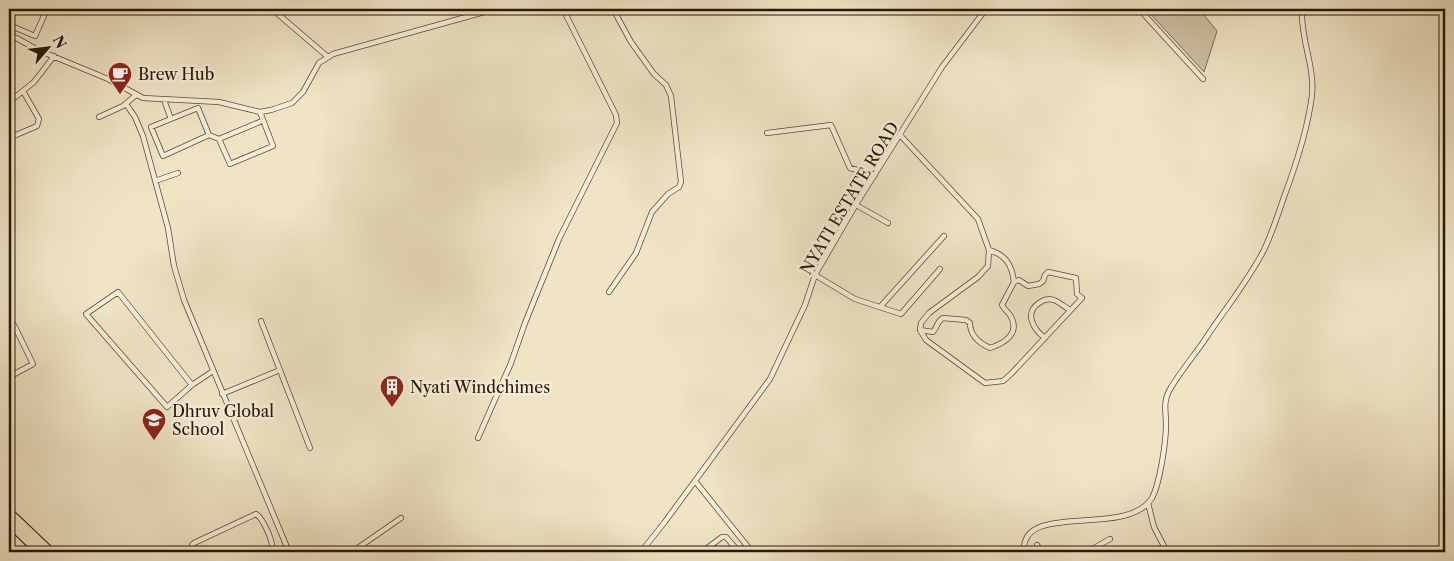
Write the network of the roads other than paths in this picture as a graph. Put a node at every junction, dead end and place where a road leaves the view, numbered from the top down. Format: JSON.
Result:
{"nodes":[{"id":1,"x":47,"y":9,"type":"edge"},
{"id":2,"x":272,"y":9,"type":"edge"},
{"id":3,"x":495,"y":9,"type":"edge"},
{"id":4,"x":562,"y":9,"type":"edge"},
{"id":5,"x":613,"y":9,"type":"edge"},
{"id":6,"x":986,"y":9,"type":"edge"},
{"id":7,"x":1139,"y":9,"type":"edge"},
{"id":8,"x":1302,"y":9,"type":"edge"},
{"id":9,"x":9,"y":25,"type":"edge"},
{"id":10,"x":9,"y":34,"type":"edge"},
{"id":11,"x":54,"y":56,"type":"junction"},
{"id":12,"x":328,"y":57,"type":"junction"},
{"id":13,"x":1203,"y":79,"type":"dead end"},
{"id":14,"x":24,"y":91,"type":"junction"},
{"id":15,"x":136,"y":95,"type":"junction"},
{"id":16,"x":164,"y":100,"type":"junction"},
{"id":17,"x":9,"y":102,"type":"edge"},
{"id":18,"x":126,"y":104,"type":"junction"},
{"id":19,"x":260,"y":112,"type":"junction"},
{"id":20,"x":99,"y":117,"type":"dead end"},
{"id":21,"x":171,"y":119,"type":"junction"},
{"id":22,"x":262,"y":121,"type":"junction"},
{"id":23,"x":767,"y":133,"type":"dead end"},
{"id":24,"x":209,"y":135,"type":"junction"},
{"id":25,"x":900,"y":135,"type":"junction"},
{"id":26,"x":9,"y":138,"type":"edge"},
{"id":27,"x":218,"y":139,"type":"junction"},
{"id":28,"x":178,"y":173,"type":"dead end"},
{"id":29,"x":875,"y":174,"type":"junction"},
{"id":30,"x":155,"y":181,"type":"junction"},
{"id":31,"x":856,"y":205,"type":"junction"},
{"id":32,"x":888,"y":223,"type":"dead end"},
{"id":33,"x":944,"y":236,"type":"dead end"},
{"id":34,"x":989,"y":250,"type":"junction"},
{"id":35,"x":940,"y":269,"type":"dead end"},
{"id":36,"x":815,"y":275,"type":"junction"},
{"id":37,"x":1014,"y":282,"type":"junction"},
{"id":38,"x":609,"y":292,"type":"dead end"},
{"id":39,"x":880,"y":307,"type":"junction"},
{"id":40,"x":1070,"y":310,"type":"junction"},
{"id":41,"x":261,"y":321,"type":"dead end"},
{"id":42,"x":14,"y":325,"type":"dead end"},
{"id":43,"x":920,"y":330,"type":"junction"},
{"id":44,"x":1044,"y":338,"type":"junction"},
{"id":45,"x":280,"y":370,"type":"junction"},
{"id":46,"x":213,"y":371,"type":"junction"},
{"id":47,"x":9,"y":377,"type":"edge"},
{"id":48,"x":192,"y":385,"type":"junction"},
{"id":49,"x":222,"y":394,"type":"junction"},
{"id":50,"x":478,"y":438,"type":"dead end"},
{"id":51,"x":310,"y":448,"type":"dead end"},
{"id":52,"x":695,"y":481,"type":"junction"},
{"id":53,"x":1148,"y":503,"type":"junction"},
{"id":54,"x":9,"y":513,"type":"edge"},
{"id":55,"x":401,"y":518,"type":"dead end"},
{"id":56,"x":9,"y":522,"type":"edge"},
{"id":57,"x":1110,"y":539,"type":"dead end"},
{"id":58,"x":1037,"y":545,"type":"dead end"},
{"id":59,"x":40,"y":552,"type":"edge"},
{"id":60,"x":50,"y":552,"type":"edge"},
{"id":61,"x":191,"y":552,"type":"edge"},
{"id":62,"x":268,"y":552,"type":"edge"},
{"id":63,"x":289,"y":552,"type":"edge"},
{"id":64,"x":352,"y":552,"type":"edge"},
{"id":65,"x":641,"y":552,"type":"edge"},
{"id":66,"x":702,"y":552,"type":"edge"},
{"id":67,"x":739,"y":552,"type":"edge"},
{"id":68,"x":752,"y":552,"type":"edge"},
{"id":69,"x":1024,"y":552,"type":"edge"},
{"id":70,"x":1042,"y":552,"type":"edge"},
{"id":71,"x":1087,"y":552,"type":"edge"},
{"id":72,"x":1168,"y":552,"type":"edge"}],
"edges":[{"from":1,"to":9,"type":"street"},
{"from":2,"to":12,"type":"street"},
{"from":3,"to":12,"type":"street"},
{"from":4,"to":50,"type":"street"},
{"from":5,"to":38,"type":"street"},
{"from":6,"to":25,"type":"street","name":"NYATI ESTATE ROAD"},
{"from":7,"to":13,"type":"street"},
{"from":8,"to":53,"type":"street"},
{"from":10,"to":11,"type":"street"},
{"from":11,"to":14,"type":"street"},
{"from":11,"to":15,"type":"street"},
{"from":12,"to":19,"type":"street"},
{"from":14,"to":17,"type":"street"},
{"from":14,"to":26,"type":"street"},
{"from":15,"to":16,"type":"street"},
{"from":15,"to":18,"type":"street"},
{"from":16,"to":19,"type":"street"},
{"from":16,"to":21,"type":"street"},
{"from":18,"to":20,"type":"street"},
{"from":18,"to":30,"type":"street"},
{"from":19,"to":22,"type":"street"},
{"from":21,"to":24,"type":"street"},
{"from":21,"to":24,"type":"street"},
{"from":22,"to":27,"type":"street"},
{"from":22,"to":27,"type":"street"},
{"from":23,"to":29,"type":"street"},
{"from":24,"to":27,"type":"street"},
{"from":25,"to":29,"type":"street","name":"NYATI ESTATE ROAD"},
{"from":25,"to":34,"type":"street"},
{"from":28,"to":30,"type":"street"},
{"from":29,"to":31,"type":"street","name":"NYATI ESTATE ROAD"},
{"from":30,"to":46,"type":"street"},
{"from":31,"to":32,"type":"street"},
{"from":31,"to":36,"type":"street","name":"NYATI ESTATE ROAD"},
{"from":33,"to":39,"type":"street"},
{"from":34,"to":37,"type":"street"},
{"from":34,"to":43,"type":"street"},
{"from":35,"to":39,"type":"street"},
{"from":36,"to":39,"type":"street"},
{"from":36,"to":52,"type":"street","name":"NYATI ESTATE ROAD"},
{"from":37,"to":40,"type":"street"},
{"from":37,"to":43,"type":"street"},
{"from":40,"to":44,"type":"street"},
{"from":40,"to":44,"type":"street"},
{"from":41,"to":45,"type":"street"},
{"from":42,"to":47,"type":"street"},
{"from":43,"to":44,"type":"street"},
{"from":45,"to":49,"type":"street"},
{"from":45,"to":51,"type":"street"},
{"from":46,"to":48,"type":"street"},
{"from":46,"to":49,"type":"street"},
{"from":48,"to":48,"type":"street"},
{"from":49,"to":63,"type":"street"},
{"from":52,"to":65,"type":"street","name":"NYATI ESTATE ROAD"},
{"from":52,"to":68,"type":"street"},
{"from":53,"to":69,"type":"street"},
{"from":53,"to":72,"type":"street"},
{"from":54,"to":60,"type":"highway"},
{"from":55,"to":64,"type":"street"},
{"from":56,"to":59,"type":"highway"},
{"from":57,"to":71,"type":"street"},
{"from":58,"to":70,"type":"street"},
{"from":61,"to":62,"type":"street"},
{"from":66,"to":67,"type":"street"}]}
